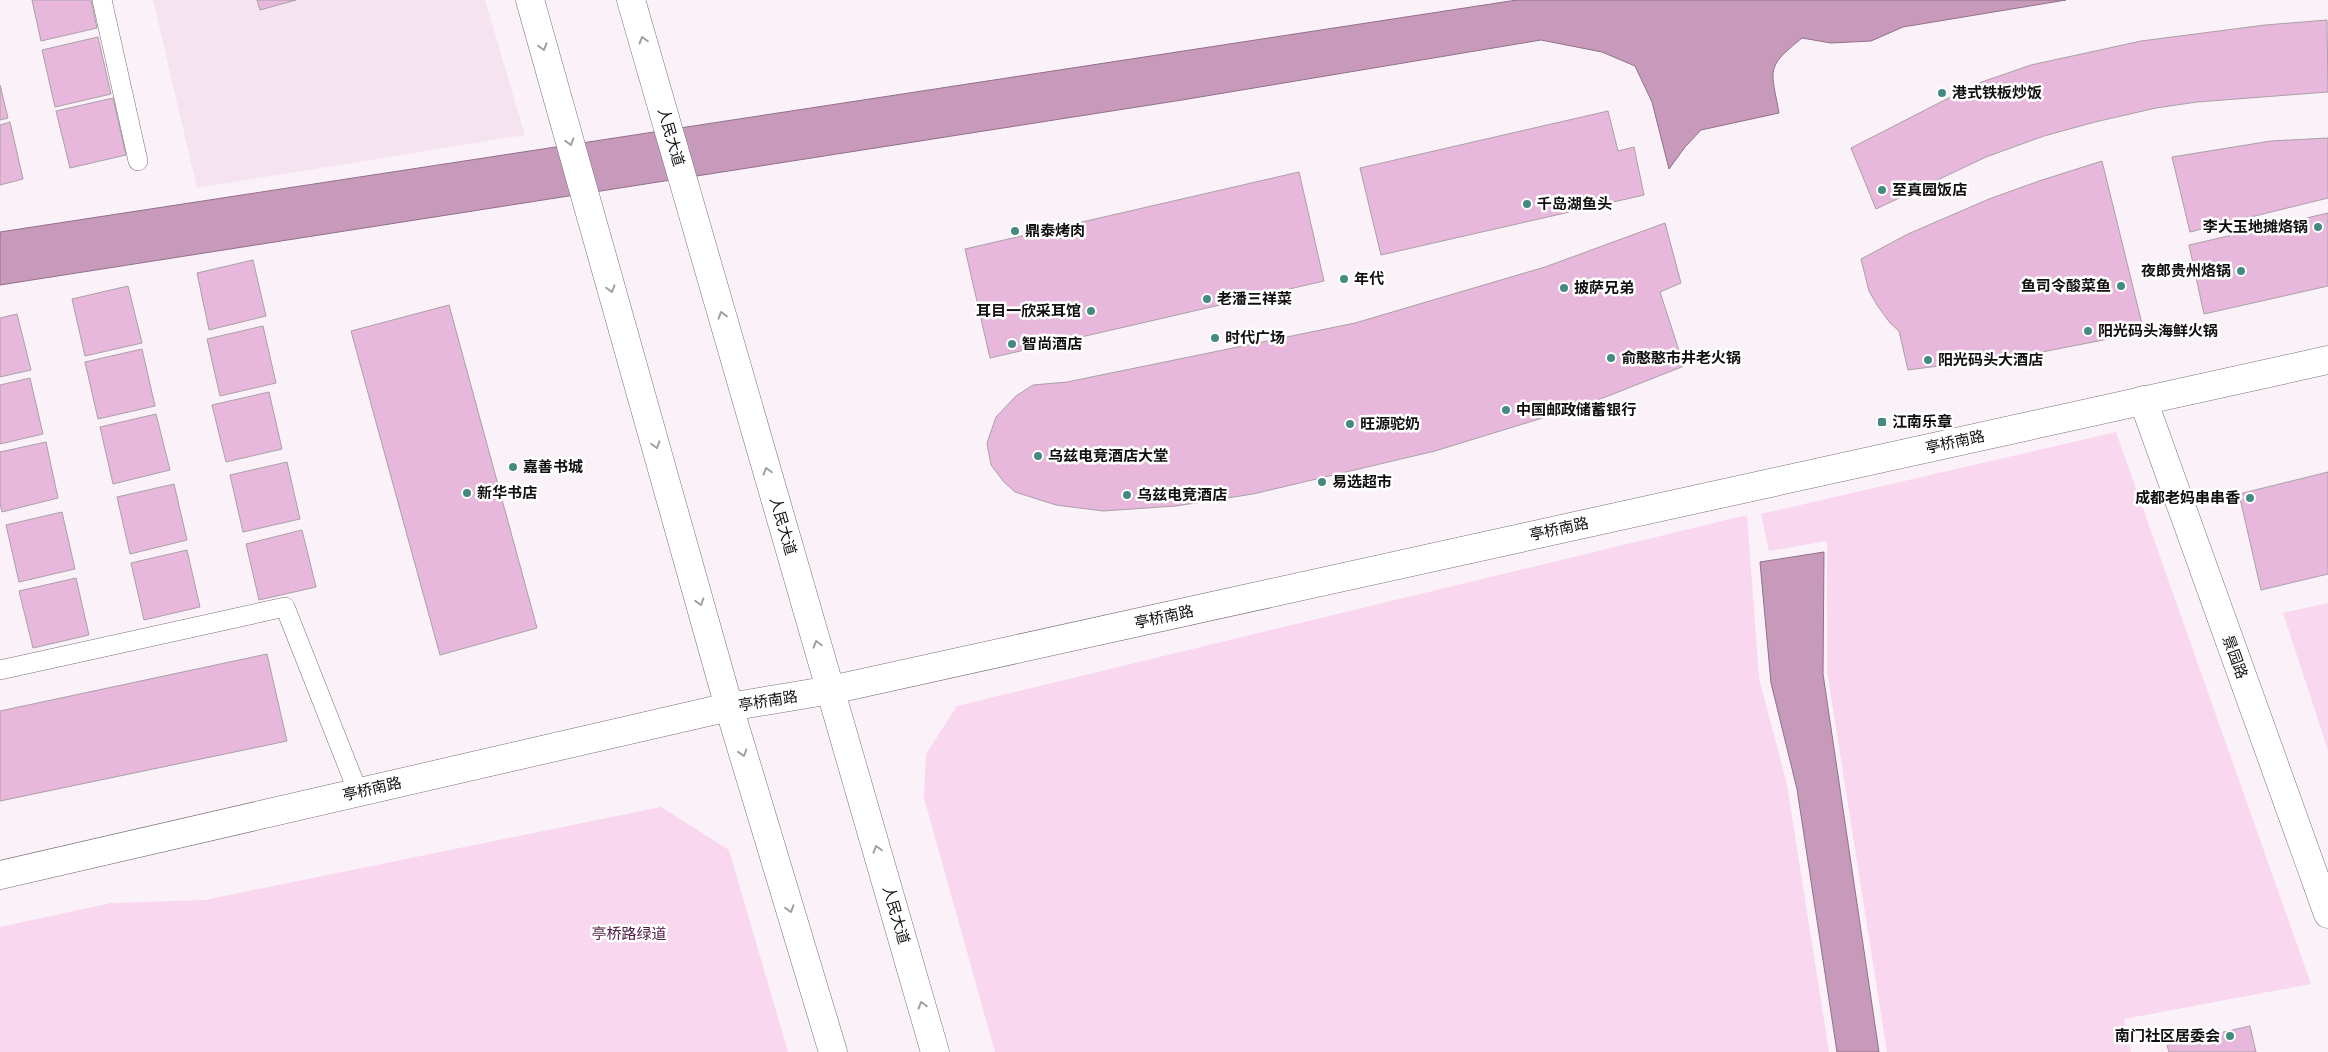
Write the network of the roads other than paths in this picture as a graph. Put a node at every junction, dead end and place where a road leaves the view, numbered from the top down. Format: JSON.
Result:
{"nodes":[{"id":1,"x":102,"y":0,"type":"edge"},
{"id":2,"x":530,"y":0,"type":"edge"},
{"id":3,"x":631,"y":0,"type":"edge"},
{"id":4,"x":138,"y":161,"type":"dead end"},
{"id":5,"x":2328,"y":360,"type":"edge"},
{"id":6,"x":2143,"y":400,"type":"junction"},
{"id":7,"x":0,"y":670,"type":"edge"},
{"id":8,"x":831,"y":690,"type":"junction"},
{"id":9,"x":729,"y":707,"type":"junction"},
{"id":10,"x":358,"y":792,"type":"junction"},
{"id":11,"x":0,"y":875,"type":"edge"},
{"id":12,"x":2328,"y":914,"type":"edge"},
{"id":13,"x":833,"y":1052,"type":"edge"},
{"id":14,"x":936,"y":1052,"type":"edge"}],
"edges":[{"from":1,"to":4,"type":"lane"},
{"from":2,"to":9,"type":"street","one_way":true},
{"from":8,"to":3,"type":"street","name":"人民大道","one_way":true},
{"from":5,"to":6,"type":"street","name":"亭桥南路"},
{"from":6,"to":8,"type":"street","name":"亭桥南路"},
{"from":6,"to":12,"type":"street","name":"景园路"},
{"from":7,"to":10,"type":"lane"},
{"from":8,"to":9,"type":"street","name":"亭桥南路"},
{"from":14,"to":8,"type":"street","name":"人民大道","one_way":true},
{"from":9,"to":10,"type":"street","name":"亭桥南路"},
{"from":9,"to":13,"type":"street","one_way":true},
{"from":10,"to":11,"type":"street","name":"亭桥南路"}]}
